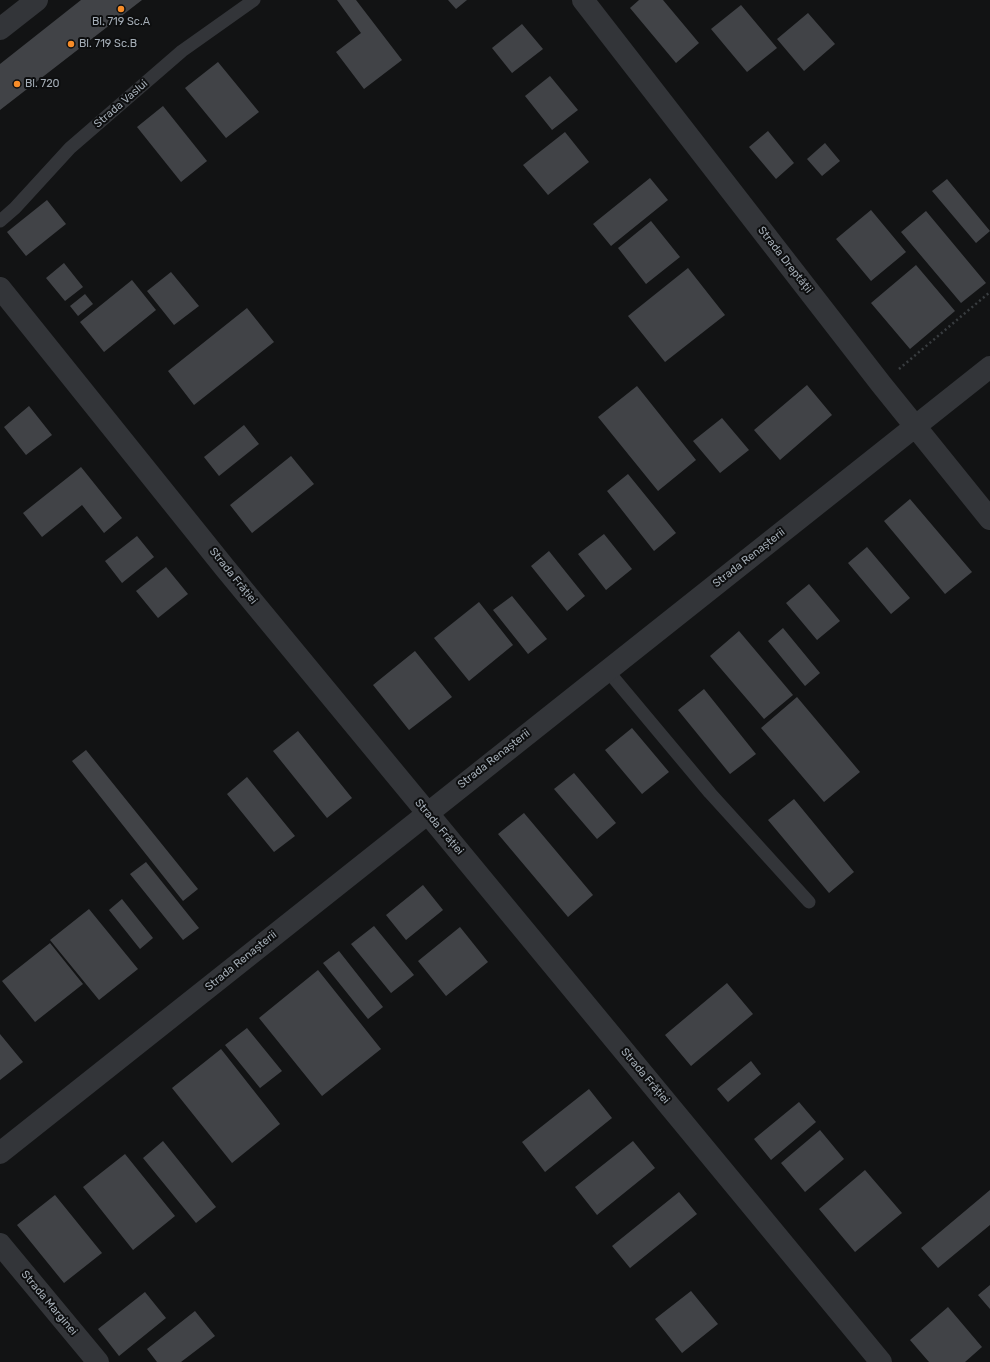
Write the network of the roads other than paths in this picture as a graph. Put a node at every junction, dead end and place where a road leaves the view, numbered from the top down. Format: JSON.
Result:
{"nodes":[{"id":1,"x":37,"y":0,"type":"edge"},
{"id":2,"x":254,"y":0,"type":"edge"},
{"id":3,"x":583,"y":0,"type":"edge"},
{"id":4,"x":0,"y":29,"type":"edge"},
{"id":5,"x":0,"y":221,"type":"edge"},
{"id":6,"x":0,"y":288,"type":"edge"},
{"id":7,"x":990,"y":367,"type":"edge"},
{"id":8,"x":916,"y":426,"type":"junction"},
{"id":9,"x":990,"y":519,"type":"edge"},
{"id":10,"x":607,"y":670,"type":"junction"},
{"id":11,"x":427,"y":812,"type":"junction"},
{"id":12,"x":809,"y":902,"type":"dead end"},
{"id":13,"x":0,"y":1153,"type":"edge"},
{"id":14,"x":0,"y":1244,"type":"edge"},
{"id":15,"x":98,"y":1362,"type":"edge"},
{"id":16,"x":881,"y":1362,"type":"edge"}],
"edges":[{"from":1,"to":4,"type":"street"},
{"from":2,"to":5,"type":"lane","name":"Strada Vaslui"},
{"from":3,"to":8,"type":"street","name":"Strada Dreptății"},
{"from":6,"to":11,"type":"street","name":"Strada Frăției"},
{"from":7,"to":8,"type":"street","name":"Strada Renașterii"},
{"from":8,"to":9,"type":"street","name":"Strada Dreptății"},
{"from":8,"to":10,"type":"street","name":"Strada Renașterii"},
{"from":10,"to":11,"type":"street","name":"Strada Renașterii"},
{"from":10,"to":12,"type":"lane"},
{"from":11,"to":13,"type":"street","name":"Strada Renașterii"},
{"from":11,"to":16,"type":"street","name":"Strada Frăției"},
{"from":14,"to":15,"type":"street","name":"Strada Marginei"}]}
